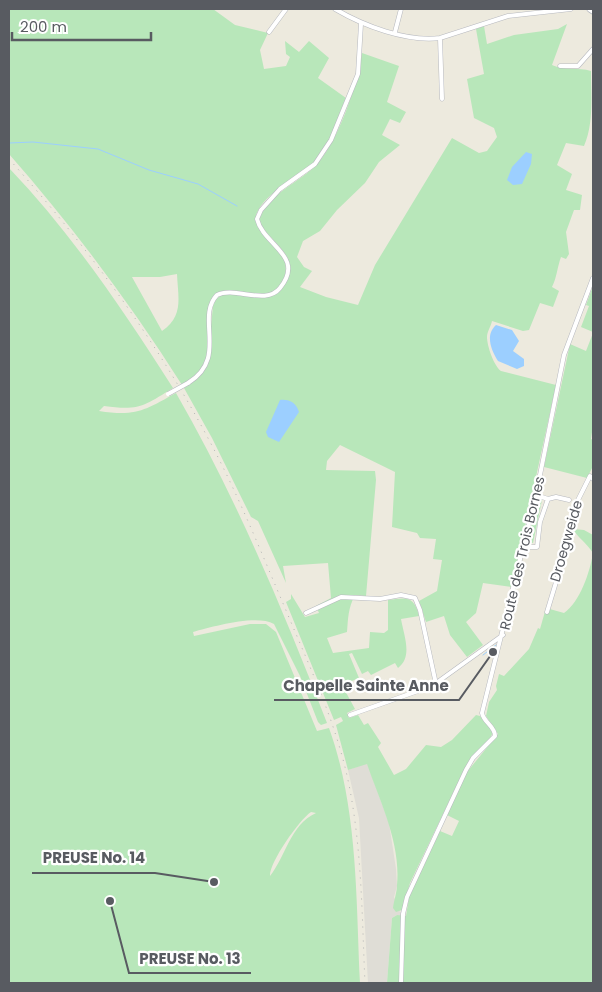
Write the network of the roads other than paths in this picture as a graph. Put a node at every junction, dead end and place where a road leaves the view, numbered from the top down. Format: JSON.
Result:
{"nodes":[{"id":1,"x":286,"y":9,"type":"edge"},
{"id":2,"x":335,"y":9,"type":"edge"},
{"id":3,"x":401,"y":9,"type":"edge"},
{"id":4,"x":571,"y":9,"type":"edge"},
{"id":5,"x":590,"y":9,"type":"edge"},
{"id":6,"x":524,"y":11,"type":"edge"},
{"id":7,"x":593,"y":12,"type":"edge"},
{"id":8,"x":361,"y":24,"type":"junction"},
{"id":9,"x":270,"y":32,"type":"dead end"},
{"id":10,"x":395,"y":32,"type":"junction"},
{"id":11,"x":440,"y":38,"type":"junction"},
{"id":12,"x":593,"y":49,"type":"edge"},
{"id":13,"x":560,"y":66,"type":"dead end"},
{"id":14,"x":442,"y":99,"type":"dead end"},
{"id":15,"x":593,"y":278,"type":"edge"},
{"id":16,"x":168,"y":394,"type":"dead end"},
{"id":17,"x":593,"y":479,"type":"edge"},
{"id":18,"x":536,"y":495,"type":"junction"},
{"id":19,"x":548,"y":499,"type":"junction"},
{"id":20,"x":568,"y":500,"type":"dead end"},
{"id":21,"x":523,"y":548,"type":"junction"},
{"id":22,"x":547,"y":612,"type":"dead end"},
{"id":23,"x":306,"y":613,"type":"dead end"},
{"id":24,"x":503,"y":636,"type":"junction"},
{"id":25,"x":436,"y":684,"type":"junction"},
{"id":26,"x":350,"y":715,"type":"dead end"},
{"id":27,"x":401,"y":983,"type":"edge"}],
"edges":[{"from":1,"to":9,"type":"street"},
{"from":2,"to":8,"type":"street"},
{"from":3,"to":10,"type":"street"},
{"from":4,"to":6,"type":"street"},
{"from":5,"to":7,"type":"street"},
{"from":6,"to":11,"type":"street"},
{"from":8,"to":10,"type":"street"},
{"from":8,"to":16,"type":"street","bridge":true},
{"from":10,"to":11,"type":"street"},
{"from":11,"to":14,"type":"street"},
{"from":12,"to":13,"type":"street"},
{"from":15,"to":18,"type":"street","name":"Route des Trois Bornes"},
{"from":17,"to":22,"type":"street","name":"Droegweide"},
{"from":18,"to":19,"type":"street"},
{"from":18,"to":21,"type":"street","name":"Route des Trois Bornes"},
{"from":19,"to":20,"type":"street"},
{"from":19,"to":21,"type":"street"},
{"from":21,"to":24,"type":"street","name":"Route des Trois Bornes"},
{"from":23,"to":25,"type":"street"},
{"from":24,"to":25,"type":"street"},
{"from":24,"to":27,"type":"street","name":"Route des Trois Bornes"},
{"from":25,"to":26,"type":"street"}]}
